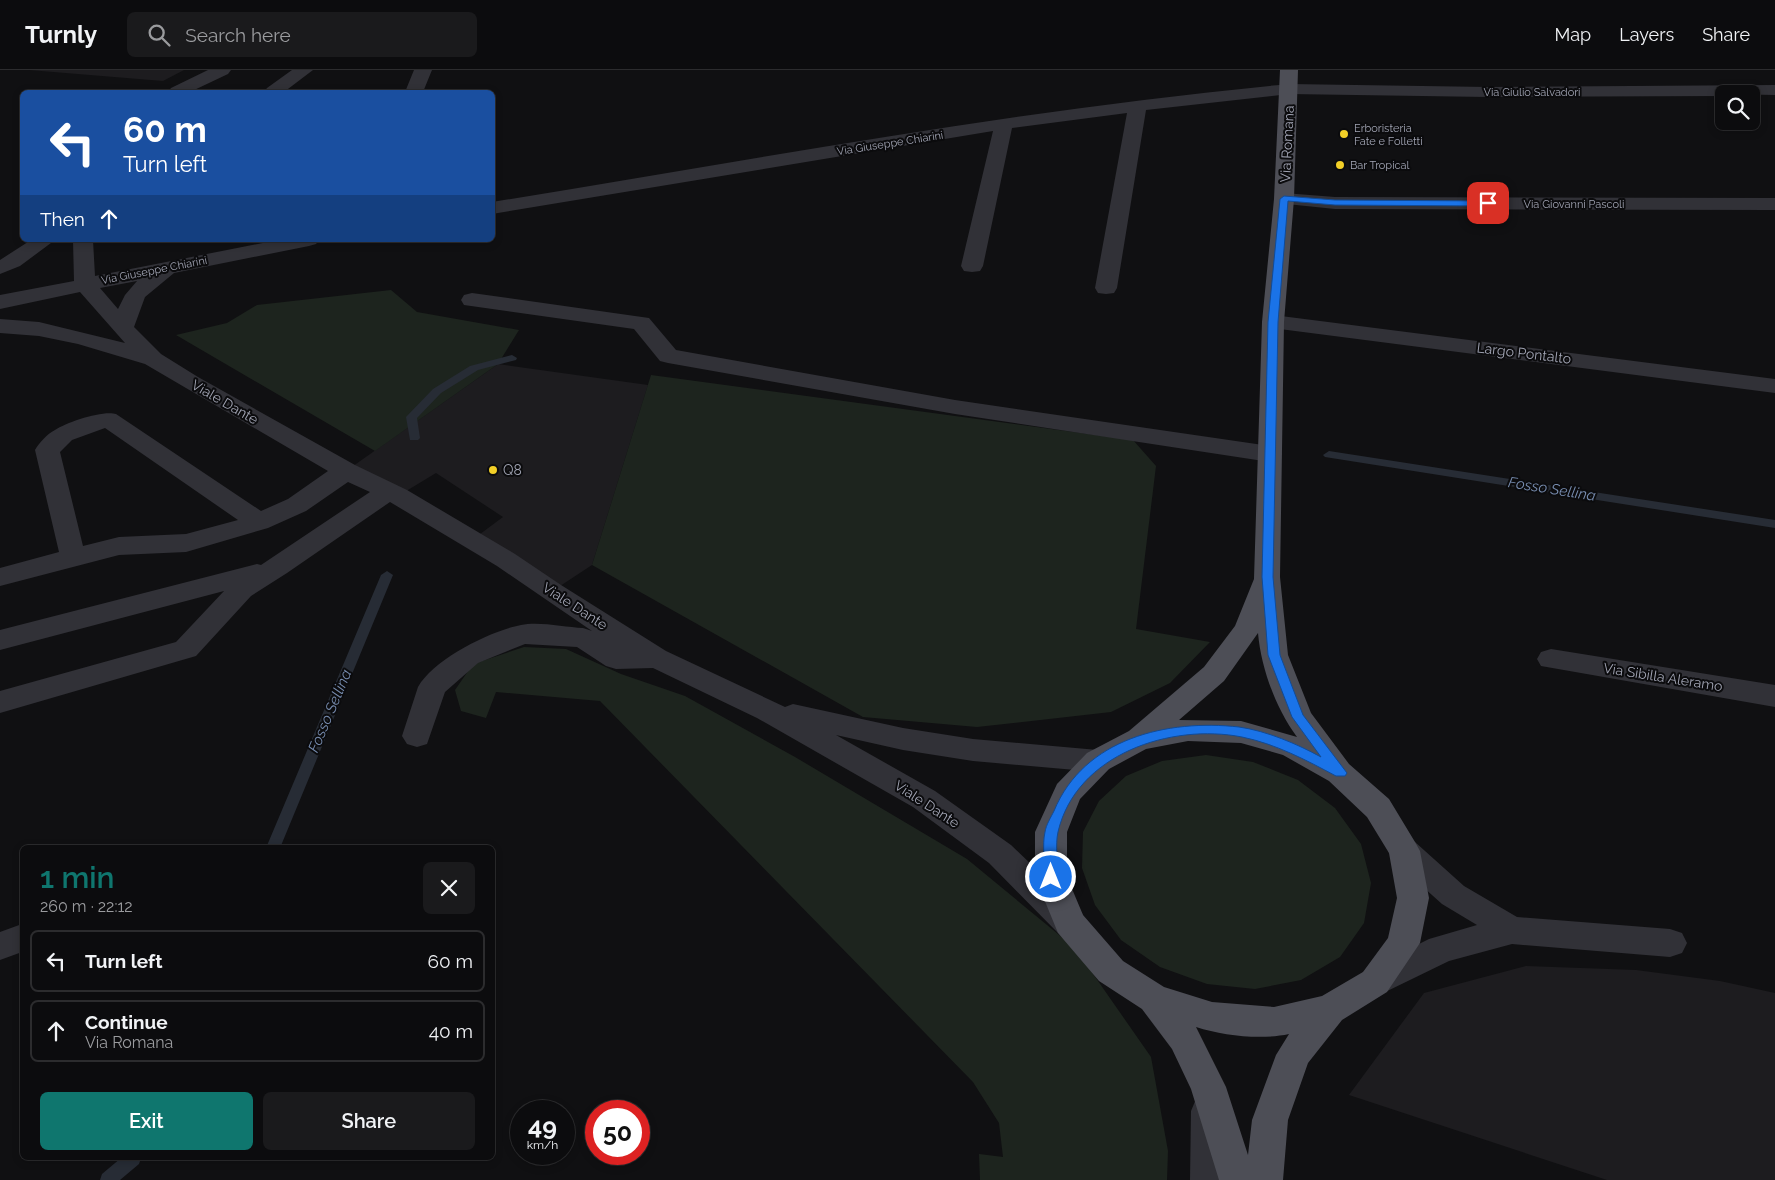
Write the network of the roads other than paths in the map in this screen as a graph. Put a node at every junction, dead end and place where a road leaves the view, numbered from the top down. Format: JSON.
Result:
{"nodes":[{"id":1,"x":222,"y":70,"type":"edge"},
{"id":2,"x":304,"y":70,"type":"edge"},
{"id":3,"x":423,"y":70,"type":"edge"},
{"id":4,"x":1289,"y":80,"type":"edge"},
{"id":5,"x":181,"y":90,"type":"edge"},
{"id":6,"x":276,"y":90,"type":"edge"},
{"id":7,"x":415,"y":90,"type":"edge"},
{"id":8,"x":1775,"y":90,"type":"edge"},
{"id":9,"x":1138,"y":105,"type":"junction"},
{"id":10,"x":1004,"y":124,"type":"junction"},
{"id":11,"x":1284,"y":199,"type":"junction"},
{"id":12,"x":1775,"y":204,"type":"edge"},
{"id":13,"x":495,"y":208,"type":"edge"},
{"id":14,"x":42,"y":242,"type":"edge"},
{"id":15,"x":83,"y":242,"type":"edge"},
{"id":16,"x":299,"y":242,"type":"edge"},
{"id":17,"x":178,"y":265,"type":"junction"},
{"id":18,"x":972,"y":266,"type":"dead end"},
{"id":19,"x":0,"y":268,"type":"edge"},
{"id":20,"x":85,"y":284,"type":"junction"},
{"id":21,"x":1106,"y":288,"type":"dead end"},
{"id":22,"x":472,"y":300,"type":"dead end"},
{"id":23,"x":0,"y":302,"type":"edge"},
{"id":24,"x":1273,"y":322,"type":"junction"},
{"id":25,"x":0,"y":326,"type":"edge"},
{"id":26,"x":122,"y":328,"type":"junction"},
{"id":27,"x":153,"y":359,"type":"junction"},
{"id":28,"x":1775,"y":386,"type":"edge"},
{"id":29,"x":1270,"y":454,"type":"junction"},
{"id":30,"x":346,"y":471,"type":"junction"},
{"id":31,"x":388,"y":492,"type":"junction"},
{"id":32,"x":259,"y":522,"type":"junction"},
{"id":33,"x":73,"y":557,"type":"junction"},
{"id":34,"x":278,"y":568,"type":"junction"},
{"id":35,"x":0,"y":577,"type":"edge"},
{"id":36,"x":1267,"y":577,"type":"junction"},
{"id":37,"x":0,"y":640,"type":"edge"},
{"id":38,"x":656,"y":658,"type":"junction"},
{"id":39,"x":1551,"y":659,"type":"dead end"},
{"id":40,"x":1775,"y":696,"type":"edge"},
{"id":41,"x":0,"y":702,"type":"edge"},
{"id":42,"x":767,"y":710,"type":"junction"},
{"id":43,"x":417,"y":736,"type":"dead end"},
{"id":44,"x":1139,"y":739,"type":"junction"},
{"id":45,"x":1098,"y":761,"type":"junction"},
{"id":46,"x":1340,"y":773,"type":"junction"},
{"id":47,"x":1404,"y":851,"type":"junction"},
{"id":48,"x":1070,"y":923,"type":"junction"},
{"id":49,"x":1512,"y":930,"type":"junction"},
{"id":50,"x":20,"y":939,"type":"edge"},
{"id":51,"x":1670,"y":943,"type":"dead end"},
{"id":52,"x":0,"y":946,"type":"edge"},
{"id":53,"x":1375,"y":982,"type":"junction"},
{"id":54,"x":1154,"y":998,"type":"junction"},
{"id":55,"x":1330,"y":1009,"type":"junction"},
{"id":56,"x":1208,"y":1088,"type":"junction"},
{"id":57,"x":1209,"y":1180,"type":"edge"},
{"id":58,"x":1238,"y":1180,"type":"edge"},
{"id":59,"x":1264,"y":1180,"type":"edge"}],
"edges":[{"from":1,"to":5,"type":"street"},
{"from":2,"to":6,"type":"street"},
{"from":3,"to":7,"type":"street"},
{"from":4,"to":8,"type":"street","name":"Via Giulio Salvadori"},
{"from":4,"to":9,"type":"street","name":"Via Giuseppe Chiarini"},
{"from":4,"to":11,"type":"main road","name":"Via Romana"},
{"from":9,"to":10,"type":"street","name":"Via Giuseppe Chiarini"},
{"from":9,"to":21,"type":"street"},
{"from":10,"to":13,"type":"street","name":"Via Giuseppe Chiarini"},
{"from":10,"to":18,"type":"street"},
{"from":11,"to":12,"type":"street","name":"Via Giovanni Pascoli"},
{"from":11,"to":24,"type":"main road","name":"Via Romana"},
{"from":14,"to":19,"type":"street"},
{"from":15,"to":20,"type":"street"},
{"from":16,"to":17,"type":"street","name":"Via Giuseppe Chiarini"},
{"from":17,"to":20,"type":"street","name":"Via Giuseppe Chiarini"},
{"from":17,"to":26,"type":"street"},
{"from":20,"to":23,"type":"street","name":"Via Giuseppe Chiarini"},
{"from":20,"to":26,"type":"street","name":"Viale Dante"},
{"from":22,"to":29,"type":"street"},
{"from":24,"to":28,"type":"street","name":"Largo Pontalto"},
{"from":24,"to":29,"type":"main road","name":"Via Romana"},
{"from":25,"to":27,"type":"street"},
{"from":26,"to":27,"type":"street","name":"Viale Dante"},
{"from":27,"to":30,"type":"street","name":"Viale Dante"},
{"from":29,"to":36,"type":"main road","name":"Via Romana"},
{"from":30,"to":31,"type":"street","name":"Viale Dante"},
{"from":30,"to":32,"type":"street"},
{"from":31,"to":34,"type":"street"},
{"from":31,"to":38,"type":"street","name":"Viale Dante"},
{"from":32,"to":33,"type":"street"},
{"from":32,"to":33,"type":"street"},
{"from":33,"to":35,"type":"street"},
{"from":34,"to":37,"type":"street"},
{"from":34,"to":41,"type":"street"},
{"from":36,"to":44,"type":"main road"},
{"from":36,"to":46,"type":"main road"},
{"from":38,"to":42,"type":"street","name":"Viale Dante"},
{"from":38,"to":43,"type":"street"},
{"from":39,"to":40,"type":"street","name":"Via Sibilla Aleramo"},
{"from":42,"to":45,"type":"street"},
{"from":42,"to":48,"type":"street","name":"Viale Dante"},
{"from":44,"to":45,"type":"main road"},
{"from":44,"to":46,"type":"main road"},
{"from":45,"to":48,"type":"main road"},
{"from":46,"to":47,"type":"main road"},
{"from":47,"to":49,"type":"street"},
{"from":47,"to":53,"type":"main road"},
{"from":48,"to":54,"type":"main road"},
{"from":49,"to":51,"type":"street"},
{"from":49,"to":53,"type":"street"},
{"from":50,"to":52,"type":"street"},
{"from":53,"to":55,"type":"main road"},
{"from":54,"to":55,"type":"main road"},
{"from":54,"to":56,"type":"main road"},
{"from":55,"to":59,"type":"main road"},
{"from":56,"to":57,"type":"street"},
{"from":56,"to":58,"type":"main road"}]}
